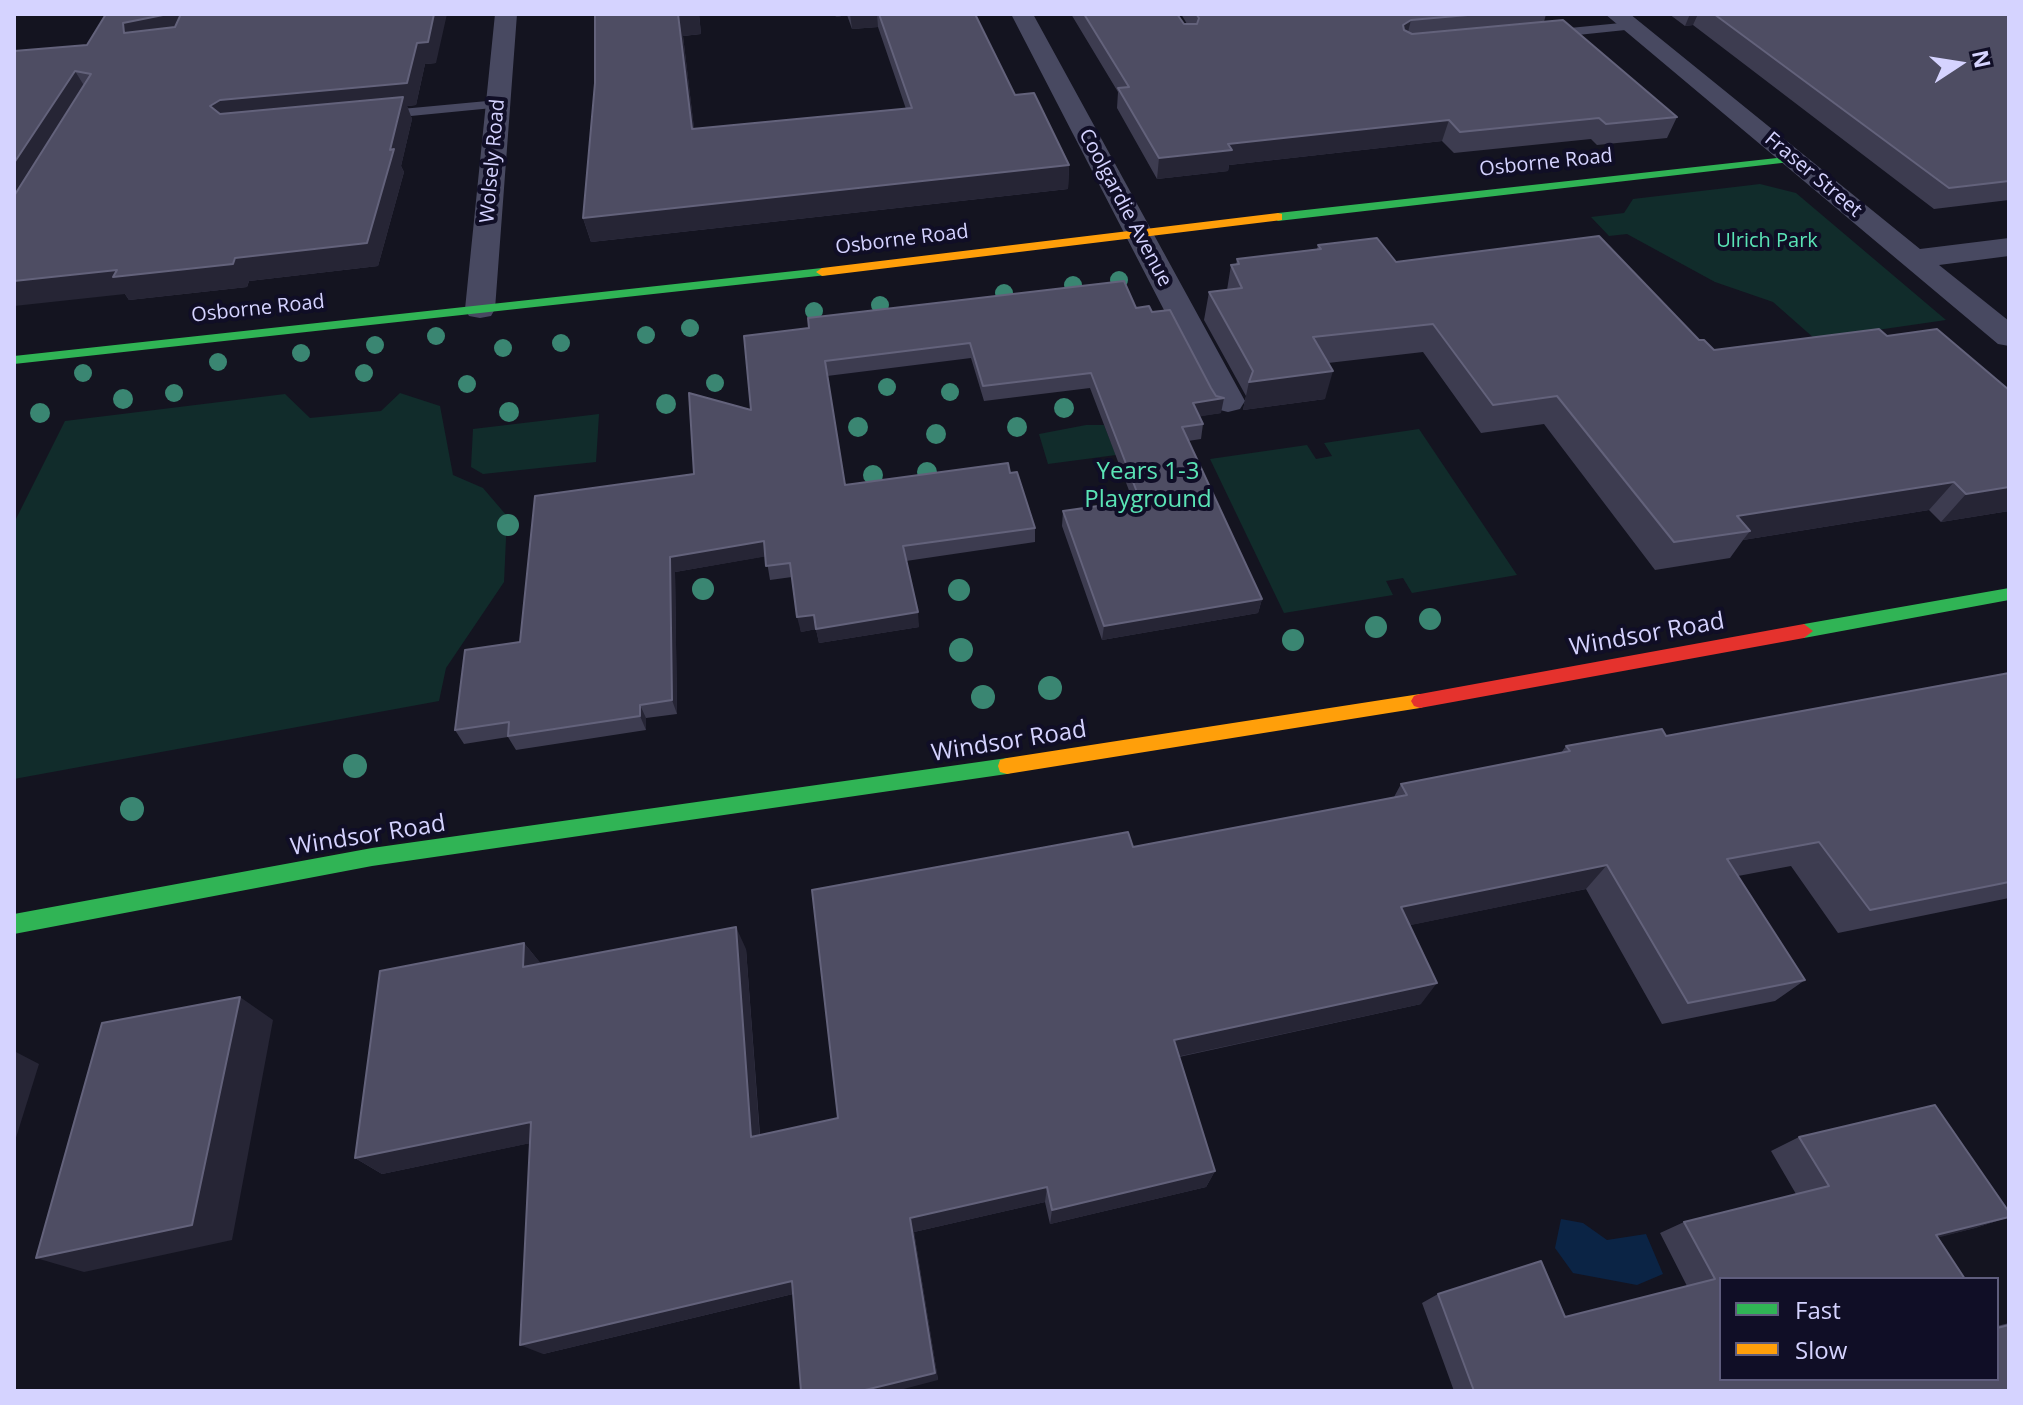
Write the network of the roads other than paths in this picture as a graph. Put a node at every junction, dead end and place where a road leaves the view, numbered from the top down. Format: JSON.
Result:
{"nodes":[{"id":1,"x":506,"y":14,"type":"edge"},
{"id":2,"x":1022,"y":14,"type":"edge"},
{"id":3,"x":1624,"y":20,"type":"edge"},
{"id":4,"x":1541,"y":34,"type":"edge"},
{"id":5,"x":498,"y":104,"type":"junction"},
{"id":6,"x":357,"y":117,"type":"edge"},
{"id":7,"x":1795,"y":159,"type":"junction"},
{"id":8,"x":1138,"y":233,"type":"junction"},
{"id":9,"x":2009,"y":247,"type":"edge"},
{"id":10,"x":1913,"y":259,"type":"junction"},
{"id":11,"x":480,"y":309,"type":"junction"},
{"id":12,"x":2009,"y":337,"type":"edge"},
{"id":13,"x":14,"y":360,"type":"edge"},
{"id":14,"x":1228,"y":401,"type":"dead end"},
{"id":15,"x":2009,"y":594,"type":"edge"},
{"id":16,"x":14,"y":924,"type":"edge"}],
"edges":[{"from":1,"to":5,"type":"street","name":"Wolsely Road"},
{"from":2,"to":8,"type":"street","name":"Coolgardie Avenue"},
{"from":3,"to":4,"type":"lane"},
{"from":3,"to":7,"type":"street","name":"Fraser Street"},
{"from":5,"to":6,"type":"lane"},
{"from":5,"to":11,"type":"street","name":"Wolsely Road"},
{"from":7,"to":8,"type":"street","name":"Osborne Road"},
{"from":7,"to":10,"type":"street","name":"Fraser Street"},
{"from":8,"to":11,"type":"street","name":"Osborne Road"},
{"from":8,"to":14,"type":"street","name":"Coolgardie Avenue"},
{"from":9,"to":10,"type":"street"},
{"from":10,"to":12,"type":"street","name":"Fraser Street"},
{"from":11,"to":13,"type":"street","name":"Osborne Road"},
{"from":15,"to":16,"type":"street","name":"Windsor Road"}]}
